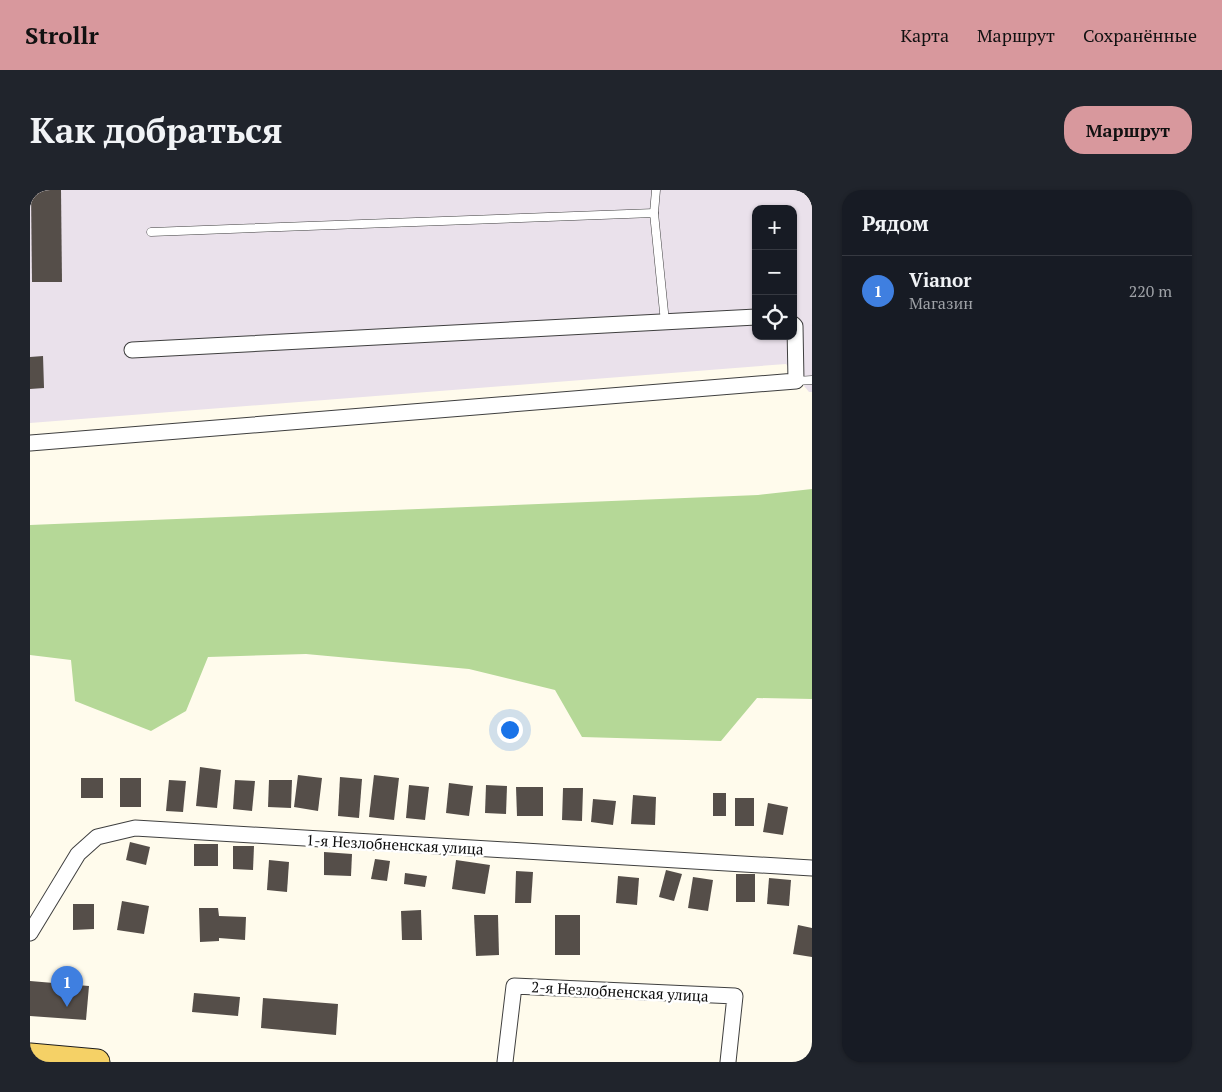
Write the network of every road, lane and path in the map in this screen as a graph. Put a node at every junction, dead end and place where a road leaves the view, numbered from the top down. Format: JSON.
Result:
{"nodes":[{"id":1,"x":656,"y":190,"type":"edge"},
{"id":2,"x":654,"y":212,"type":"junction"},
{"id":3,"x":151,"y":232,"type":"dead end"},
{"id":4,"x":752,"y":317,"type":"edge"},
{"id":5,"x":665,"y":322,"type":"junction"},
{"id":6,"x":795,"y":340,"type":"edge"},
{"id":7,"x":132,"y":350,"type":"dead end"},
{"id":8,"x":812,"y":380,"type":"edge"},
{"id":9,"x":796,"y":381,"type":"junction"},
{"id":10,"x":30,"y":443,"type":"edge"},
{"id":11,"x":812,"y":868,"type":"edge"},
{"id":12,"x":30,"y":933,"type":"edge"},
{"id":13,"x":30,"y":1056,"type":"edge"},
{"id":14,"x":97,"y":1062,"type":"edge"},
{"id":15,"x":505,"y":1062,"type":"edge"},
{"id":16,"x":728,"y":1062,"type":"edge"}],
"edges":[{"from":1,"to":2,"type":"lane"},
{"from":2,"to":3,"type":"lane"},
{"from":2,"to":5,"type":"lane"},
{"from":4,"to":5,"type":"street"},
{"from":5,"to":7,"type":"street"},
{"from":6,"to":9,"type":"street"},
{"from":8,"to":9,"type":"lane"},
{"from":9,"to":10,"type":"street"},
{"from":11,"to":12,"type":"street","name":"1-я Незлобненская улица"},
{"from":13,"to":14,"type":"main road"},
{"from":15,"to":16,"type":"street","name":"2-я Незлобненская улица"}]}
